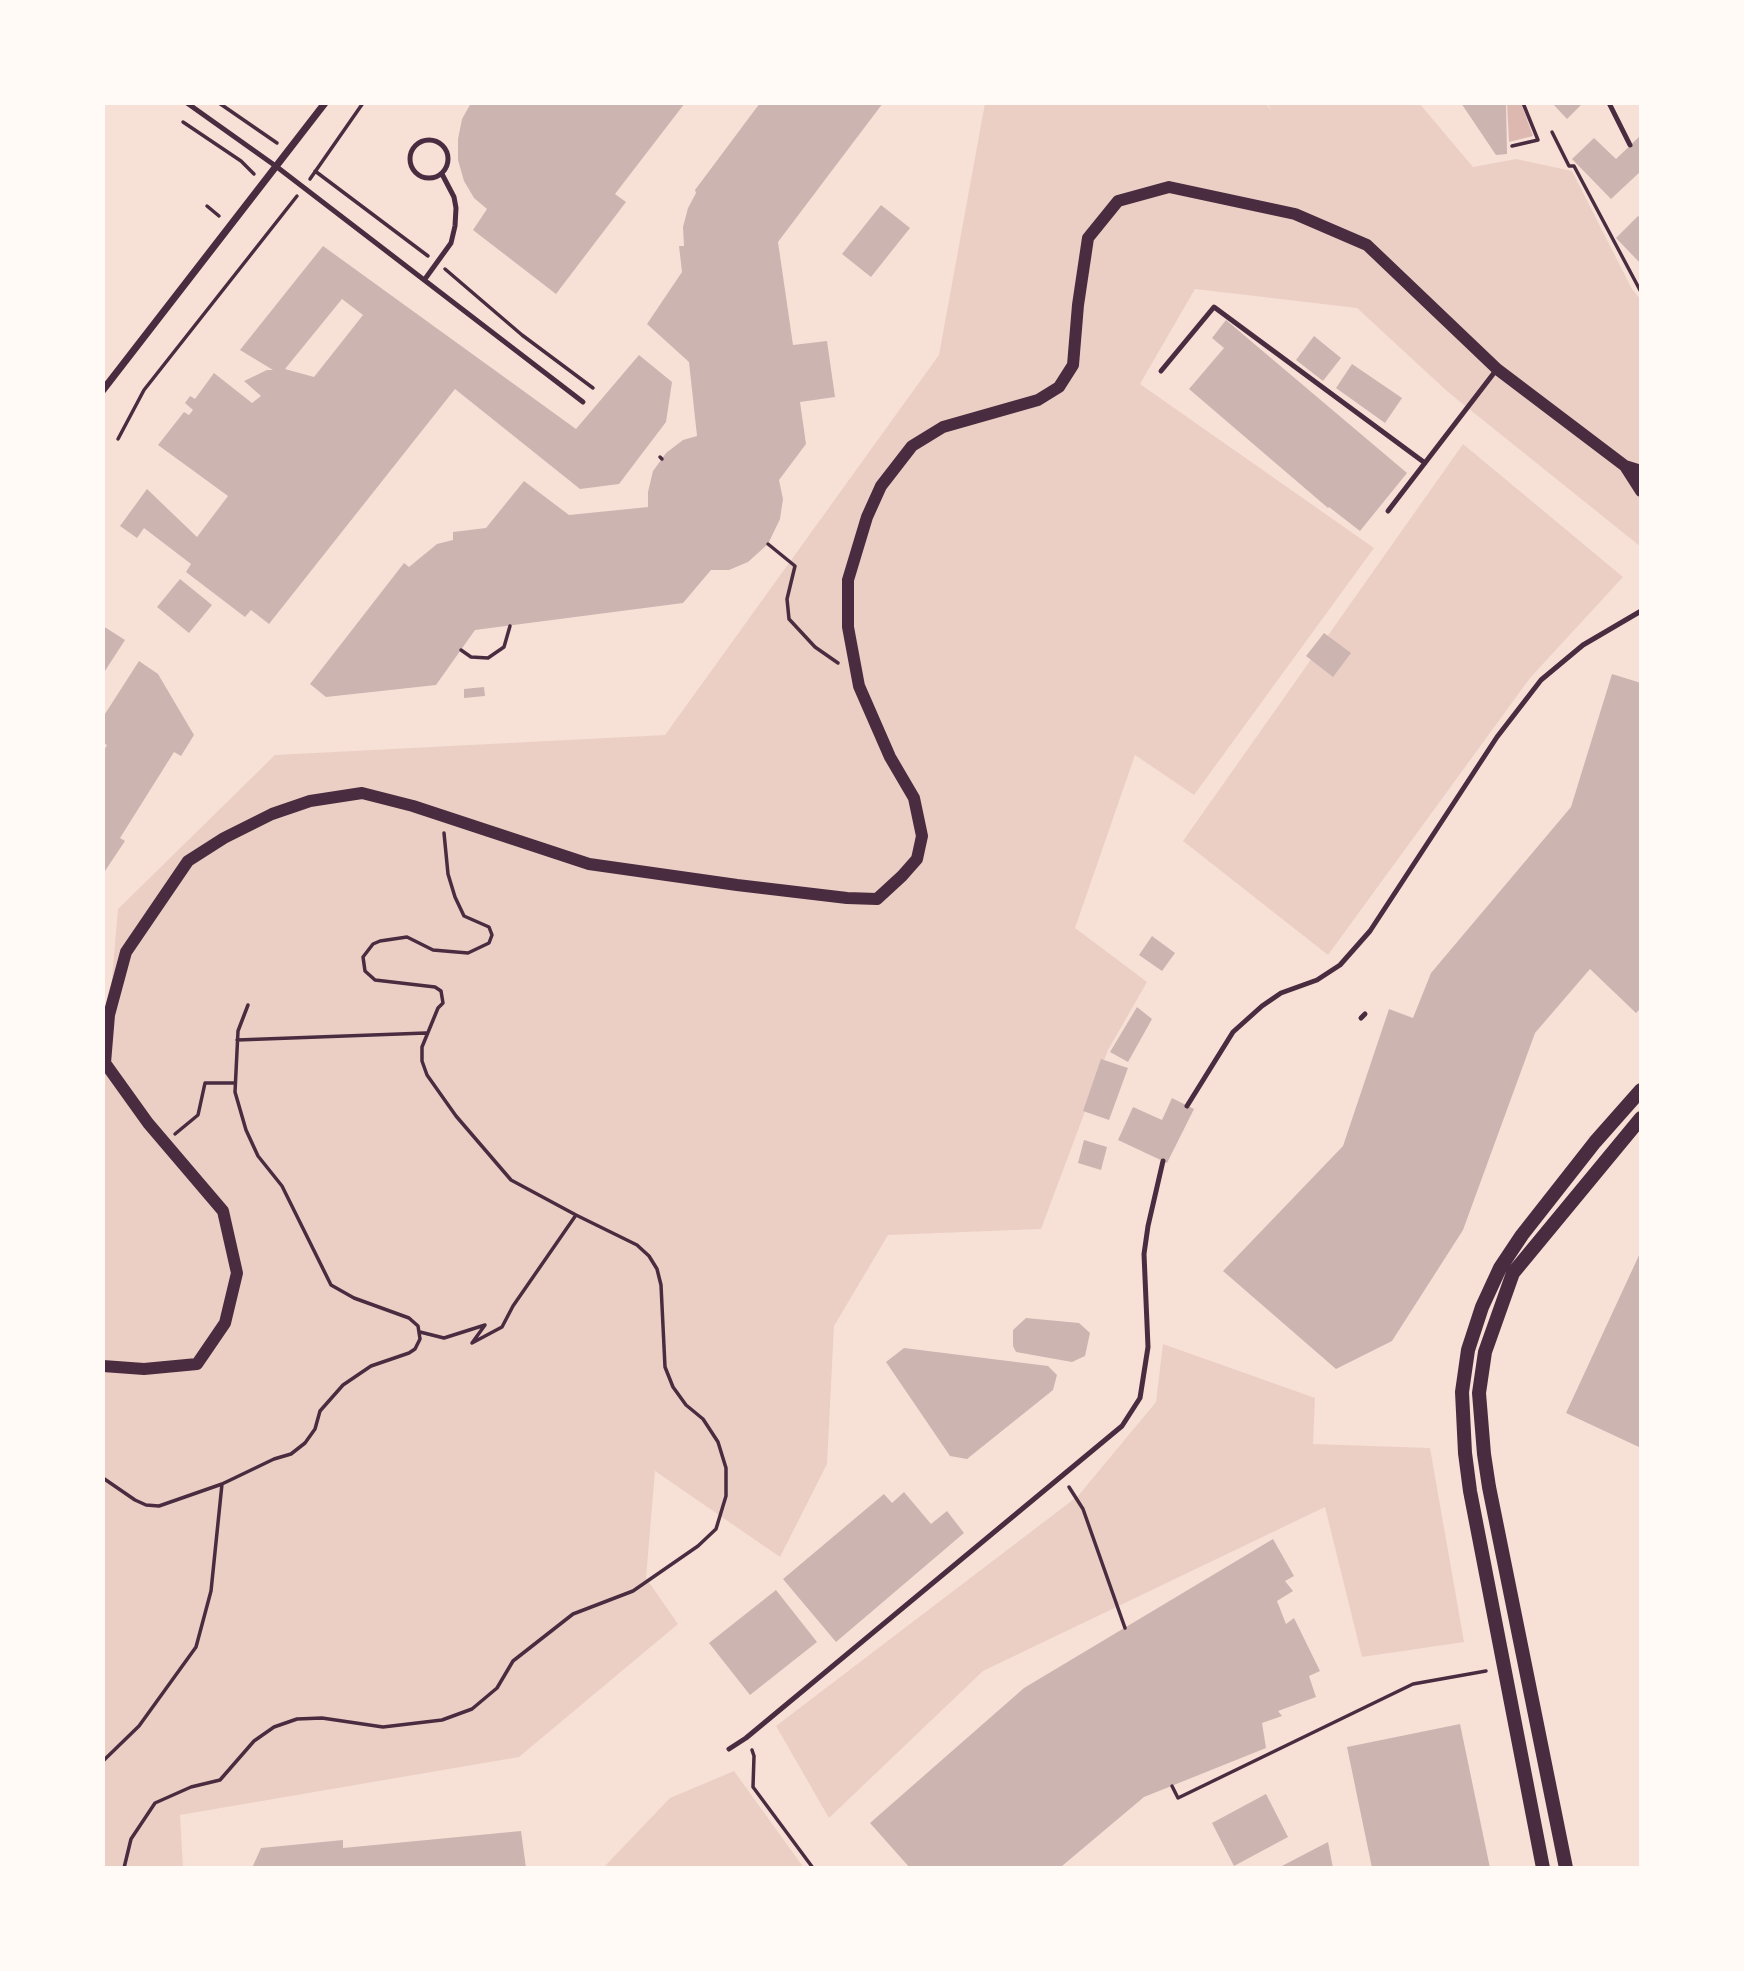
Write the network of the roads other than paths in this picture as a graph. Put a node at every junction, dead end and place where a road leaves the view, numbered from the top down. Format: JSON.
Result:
{"nodes":[{"id":1,"x":187,"y":103,"type":"edge"},
{"id":2,"x":325,"y":103,"type":"edge"},
{"id":3,"x":1609,"y":103,"type":"edge"},
{"id":4,"x":1630,"y":145,"type":"dead end"},
{"id":5,"x":277,"y":167,"type":"junction"},
{"id":6,"x":442,"y":174,"type":"junction"},
{"id":7,"x":425,"y":279,"type":"junction"},
{"id":8,"x":1497,"y":369,"type":"junction"},
{"id":9,"x":1161,"y":371,"type":"dead end"},
{"id":10,"x":103,"y":390,"type":"edge"},
{"id":11,"x":583,"y":402,"type":"dead end"},
{"id":12,"x":1425,"y":463,"type":"junction"},
{"id":13,"x":1625,"y":466,"type":"junction"},
{"id":14,"x":1641,"y":471,"type":"edge"},
{"id":15,"x":1641,"y":491,"type":"edge"},
{"id":16,"x":1388,"y":511,"type":"dead end"},
{"id":17,"x":1641,"y":611,"type":"edge"},
{"id":18,"x":1641,"y":1090,"type":"edge"},
{"id":19,"x":1188,"y":1106,"type":"dead end"},
{"id":20,"x":1641,"y":1118,"type":"edge"},
{"id":21,"x":1595,"y":1142,"type":"junction"},
{"id":22,"x":1609,"y":1154,"type":"junction"},
{"id":23,"x":1163,"y":1161,"type":"dead end"},
{"id":24,"x":1468,"y":1350,"type":"junction"},
{"id":25,"x":1485,"y":1352,"type":"junction"},
{"id":26,"x":103,"y":1366,"type":"edge"},
{"id":27,"x":1462,"y":1392,"type":"junction"},
{"id":28,"x":1479,"y":1393,"type":"junction"},
{"id":29,"x":729,"y":1749,"type":"dead end"},
{"id":30,"x":1544,"y":1868,"type":"edge"},
{"id":31,"x":1566,"y":1868,"type":"edge"}],
"edges":[{"from":1,"to":5,"type":"lane"},
{"from":2,"to":5,"type":"street"},
{"from":3,"to":4,"type":"lane"},
{"from":5,"to":7,"type":"lane"},
{"from":5,"to":10,"type":"street"},
{"from":6,"to":6,"type":"lane"},
{"from":6,"to":7,"type":"lane"},
{"from":7,"to":11,"type":"lane"},
{"from":8,"to":12,"type":"lane"},
{"from":8,"to":13,"type":"street"},
{"from":8,"to":26,"type":"street"},
{"from":9,"to":12,"type":"lane"},
{"from":12,"to":16,"type":"lane"},
{"from":13,"to":14,"type":"street"},
{"from":13,"to":15,"type":"street"},
{"from":17,"to":19,"type":"lane"},
{"from":18,"to":21,"type":"main road"},
{"from":20,"to":22,"type":"main road"},
{"from":21,"to":22,"type":"main road"},
{"from":21,"to":24,"type":"main road"},
{"from":22,"to":25,"type":"main road"},
{"from":23,"to":29,"type":"lane"},
{"from":24,"to":25,"type":"lane"},
{"from":24,"to":27,"type":"main road"},
{"from":25,"to":28,"type":"main road"},
{"from":27,"to":28,"type":"lane"},
{"from":27,"to":30,"type":"main road"},
{"from":28,"to":31,"type":"main road"}]}
